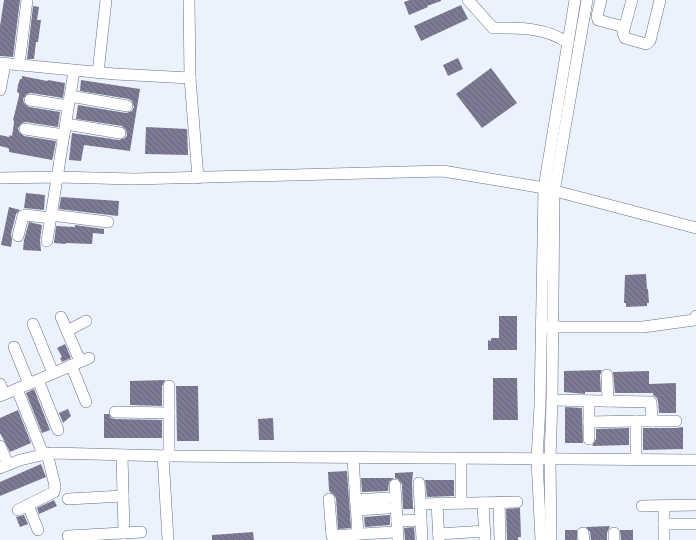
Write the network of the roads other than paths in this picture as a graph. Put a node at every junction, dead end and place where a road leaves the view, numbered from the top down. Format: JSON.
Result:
{"nodes":[{"id":1,"x":27,"y":0,"type":"edge"},
{"id":2,"x":106,"y":0,"type":"edge"},
{"id":3,"x":189,"y":0,"type":"edge"},
{"id":4,"x":468,"y":0,"type":"edge"},
{"id":5,"x":575,"y":0,"type":"edge"},
{"id":6,"x":587,"y":0,"type":"edge"},
{"id":7,"x":601,"y":0,"type":"edge"},
{"id":8,"x":632,"y":0,"type":"edge"},
{"id":9,"x":660,"y":0,"type":"edge"},
{"id":10,"x":624,"y":27,"type":"junction"},
{"id":11,"x":568,"y":43,"type":"junction"},
{"id":12,"x":2,"y":64,"type":"edge"},
{"id":13,"x":19,"y":65,"type":"junction"},
{"id":14,"x":74,"y":71,"type":"junction"},
{"id":15,"x":98,"y":73,"type":"junction"},
{"id":16,"x":190,"y":78,"type":"junction"},
{"id":17,"x":0,"y":90,"type":"edge"},
{"id":18,"x":30,"y":100,"type":"dead end"},
{"id":19,"x":69,"y":101,"type":"junction"},
{"id":20,"x":127,"y":106,"type":"dead end"},
{"id":21,"x":66,"y":124,"type":"junction"},
{"id":22,"x":25,"y":129,"type":"dead end"},
{"id":23,"x":120,"y":133,"type":"dead end"},
{"id":24,"x":64,"y":135,"type":"junction"},
{"id":25,"x":57,"y":177,"type":"junction"},
{"id":26,"x":0,"y":178,"type":"edge"},
{"id":27,"x":198,"y":178,"type":"junction"},
{"id":28,"x":549,"y":190,"type":"junction"},
{"id":29,"x":51,"y":217,"type":"junction"},
{"id":30,"x":108,"y":222,"type":"dead end"},
{"id":31,"x":696,"y":228,"type":"edge"},
{"id":32,"x":18,"y":236,"type":"dead end"},
{"id":33,"x":47,"y":241,"type":"dead end"},
{"id":34,"x":696,"y":316,"type":"edge"},
{"id":35,"x":61,"y":317,"type":"dead end"},
{"id":36,"x":86,"y":321,"type":"dead end"},
{"id":37,"x":33,"y":324,"type":"dead end"},
{"id":38,"x":547,"y":327,"type":"junction"},
{"id":39,"x":67,"y":331,"type":"junction"},
{"id":40,"x":14,"y":347,"type":"dead end"},
{"id":41,"x":80,"y":362,"type":"junction"},
{"id":42,"x":53,"y":373,"type":"junction"},
{"id":43,"x":607,"y":375,"type":"dead end"},
{"id":44,"x":33,"y":382,"type":"junction"},
{"id":45,"x":169,"y":386,"type":"dead end"},
{"id":46,"x":17,"y":389,"type":"junction"},
{"id":47,"x":2,"y":391,"type":"edge"},
{"id":48,"x":552,"y":400,"type":"junction"},
{"id":49,"x":589,"y":401,"type":"junction"},
{"id":50,"x":608,"y":401,"type":"junction"},
{"id":51,"x":86,"y":402,"type":"dead end"},
{"id":52,"x":114,"y":412,"type":"dead end"},
{"id":53,"x":169,"y":413,"type":"junction"},
{"id":54,"x":652,"y":421,"type":"junction"},
{"id":55,"x":676,"y":421,"type":"dead end"},
{"id":56,"x":589,"y":422,"type":"junction"},
{"id":57,"x":636,"y":422,"type":"junction"},
{"id":58,"x":58,"y":430,"type":"dead end"},
{"id":59,"x":589,"y":439,"type":"dead end"},
{"id":60,"x":0,"y":446,"type":"edge"},
{"id":61,"x":45,"y":454,"type":"junction"},
{"id":62,"x":122,"y":455,"type":"junction"},
{"id":63,"x":166,"y":456,"type":"junction"},
{"id":64,"x":353,"y":458,"type":"junction"},
{"id":65,"x":461,"y":459,"type":"junction"},
{"id":66,"x":537,"y":459,"type":"junction"},
{"id":67,"x":550,"y":459,"type":"junction"},
{"id":68,"x":636,"y":460,"type":"junction"},
{"id":69,"x":696,"y":460,"type":"edge"},
{"id":70,"x":4,"y":467,"type":"edge"},
{"id":71,"x":419,"y":483,"type":"dead end"},
{"id":72,"x":395,"y":485,"type":"dead end"},
{"id":73,"x":123,"y":496,"type":"junction"},
{"id":74,"x":68,"y":499,"type":"dead end"},
{"id":75,"x":329,"y":499,"type":"dead end"},
{"id":76,"x":499,"y":502,"type":"junction"},
{"id":77,"x":517,"y":502,"type":"dead end"},
{"id":78,"x":387,"y":503,"type":"dead end"},
{"id":79,"x":437,"y":503,"type":"junction"},
{"id":80,"x":461,"y":503,"type":"junction"},
{"id":81,"x":483,"y":503,"type":"junction"},
{"id":82,"x":420,"y":504,"type":"junction"},
{"id":83,"x":356,"y":505,"type":"junction"},
{"id":84,"x":696,"y":505,"type":"edge"},
{"id":85,"x":642,"y":506,"type":"dead end"},
{"id":86,"x":664,"y":506,"type":"junction"},
{"id":87,"x":421,"y":520,"type":"junction"},
{"id":88,"x":664,"y":524,"type":"junction"},
{"id":89,"x":696,"y":524,"type":"edge"},
{"id":90,"x":38,"y":530,"type":"dead end"},
{"id":91,"x":396,"y":531,"type":"edge"},
{"id":92,"x":142,"y":532,"type":"dead end"},
{"id":93,"x":124,"y":533,"type":"junction"},
{"id":94,"x":358,"y":534,"type":"junction"},
{"id":95,"x":68,"y":536,"type":"dead end"},
{"id":96,"x":485,"y":536,"type":"edge"},
{"id":97,"x":439,"y":537,"type":"edge"},
{"id":98,"x":168,"y":540,"type":"edge"},
{"id":99,"x":422,"y":540,"type":"edge"},
{"id":100,"x":500,"y":540,"type":"edge"},
{"id":101,"x":541,"y":540,"type":"edge"},
{"id":102,"x":551,"y":540,"type":"edge"},
{"id":103,"x":664,"y":540,"type":"edge"}],
"edges":[{"from":1,"to":13,"type":"street"},
{"from":2,"to":15,"type":"street"},
{"from":3,"to":16,"type":"street"},
{"from":4,"to":11,"type":"street"},
{"from":5,"to":11,"type":"street"},
{"from":6,"to":28,"type":"street"},
{"from":7,"to":10,"type":"street"},
{"from":8,"to":10,"type":"street"},
{"from":9,"to":10,"type":"street"},
{"from":11,"to":28,"type":"street"},
{"from":12,"to":13,"type":"street"},
{"from":12,"to":17,"type":"street"},
{"from":13,"to":14,"type":"street"},
{"from":14,"to":15,"type":"street"},
{"from":14,"to":19,"type":"street"},
{"from":15,"to":16,"type":"street"},
{"from":16,"to":27,"type":"street"},
{"from":18,"to":19,"type":"street"},
{"from":19,"to":20,"type":"street"},
{"from":19,"to":21,"type":"street"},
{"from":21,"to":23,"type":"street"},
{"from":21,"to":24,"type":"street"},
{"from":22,"to":24,"type":"street"},
{"from":24,"to":25,"type":"street"},
{"from":25,"to":26,"type":"street"},
{"from":25,"to":27,"type":"street"},
{"from":25,"to":29,"type":"street"},
{"from":27,"to":28,"type":"street"},
{"from":28,"to":31,"type":"street"},
{"from":28,"to":38,"type":"street"},
{"from":29,"to":30,"type":"street"},
{"from":29,"to":32,"type":"street"},
{"from":29,"to":33,"type":"street"},
{"from":34,"to":38,"type":"street"},
{"from":35,"to":39,"type":"street"},
{"from":36,"to":39,"type":"street"},
{"from":37,"to":42,"type":"street"},
{"from":38,"to":48,"type":"street"},
{"from":38,"to":66,"type":"street"},
{"from":39,"to":41,"type":"street"},
{"from":40,"to":44,"type":"street"},
{"from":41,"to":42,"type":"street"},
{"from":41,"to":51,"type":"street"},
{"from":42,"to":44,"type":"street"},
{"from":43,"to":50,"type":"street"},
{"from":44,"to":46,"type":"street"},
{"from":44,"to":58,"type":"street"},
{"from":45,"to":53,"type":"street"},
{"from":46,"to":47,"type":"street"},
{"from":46,"to":61,"type":"street"},
{"from":48,"to":49,"type":"street"},
{"from":48,"to":67,"type":"street"},
{"from":49,"to":50,"type":"street"},
{"from":49,"to":56,"type":"street"},
{"from":50,"to":54,"type":"street"},
{"from":52,"to":53,"type":"street"},
{"from":53,"to":63,"type":"street"},
{"from":54,"to":55,"type":"street"},
{"from":54,"to":57,"type":"street"},
{"from":56,"to":57,"type":"street"},
{"from":56,"to":59,"type":"street"},
{"from":57,"to":68,"type":"street"},
{"from":60,"to":70,"type":"street"},
{"from":61,"to":62,"type":"street"},
{"from":61,"to":70,"type":"street"},
{"from":61,"to":90,"type":"street"},
{"from":62,"to":63,"type":"street"},
{"from":62,"to":73,"type":"street"},
{"from":63,"to":64,"type":"street"},
{"from":63,"to":98,"type":"street"},
{"from":64,"to":65,"type":"street"},
{"from":64,"to":83,"type":"street"},
{"from":65,"to":66,"type":"street"},
{"from":65,"to":80,"type":"street"},
{"from":66,"to":67,"type":"street"},
{"from":66,"to":101,"type":"street"},
{"from":67,"to":68,"type":"street"},
{"from":67,"to":102,"type":"street"},
{"from":68,"to":69,"type":"street"},
{"from":71,"to":82,"type":"street"},
{"from":72,"to":91,"type":"street"},
{"from":73,"to":74,"type":"street"},
{"from":73,"to":93,"type":"street"},
{"from":75,"to":94,"type":"street"},
{"from":76,"to":77,"type":"street"},
{"from":76,"to":81,"type":"street"},
{"from":76,"to":100,"type":"street"},
{"from":78,"to":83,"type":"street"},
{"from":79,"to":80,"type":"street"},
{"from":79,"to":82,"type":"street"},
{"from":79,"to":97,"type":"street"},
{"from":80,"to":81,"type":"street"},
{"from":81,"to":96,"type":"street"},
{"from":82,"to":87,"type":"street"},
{"from":83,"to":94,"type":"street"},
{"from":84,"to":86,"type":"street"},
{"from":85,"to":86,"type":"street"},
{"from":86,"to":88,"type":"street"},
{"from":87,"to":91,"type":"street"},
{"from":87,"to":99,"type":"street"},
{"from":88,"to":89,"type":"street"},
{"from":88,"to":103,"type":"street"},
{"from":91,"to":94,"type":"street"},
{"from":92,"to":93,"type":"street"},
{"from":93,"to":95,"type":"street"},
{"from":96,"to":97,"type":"street"}]}
